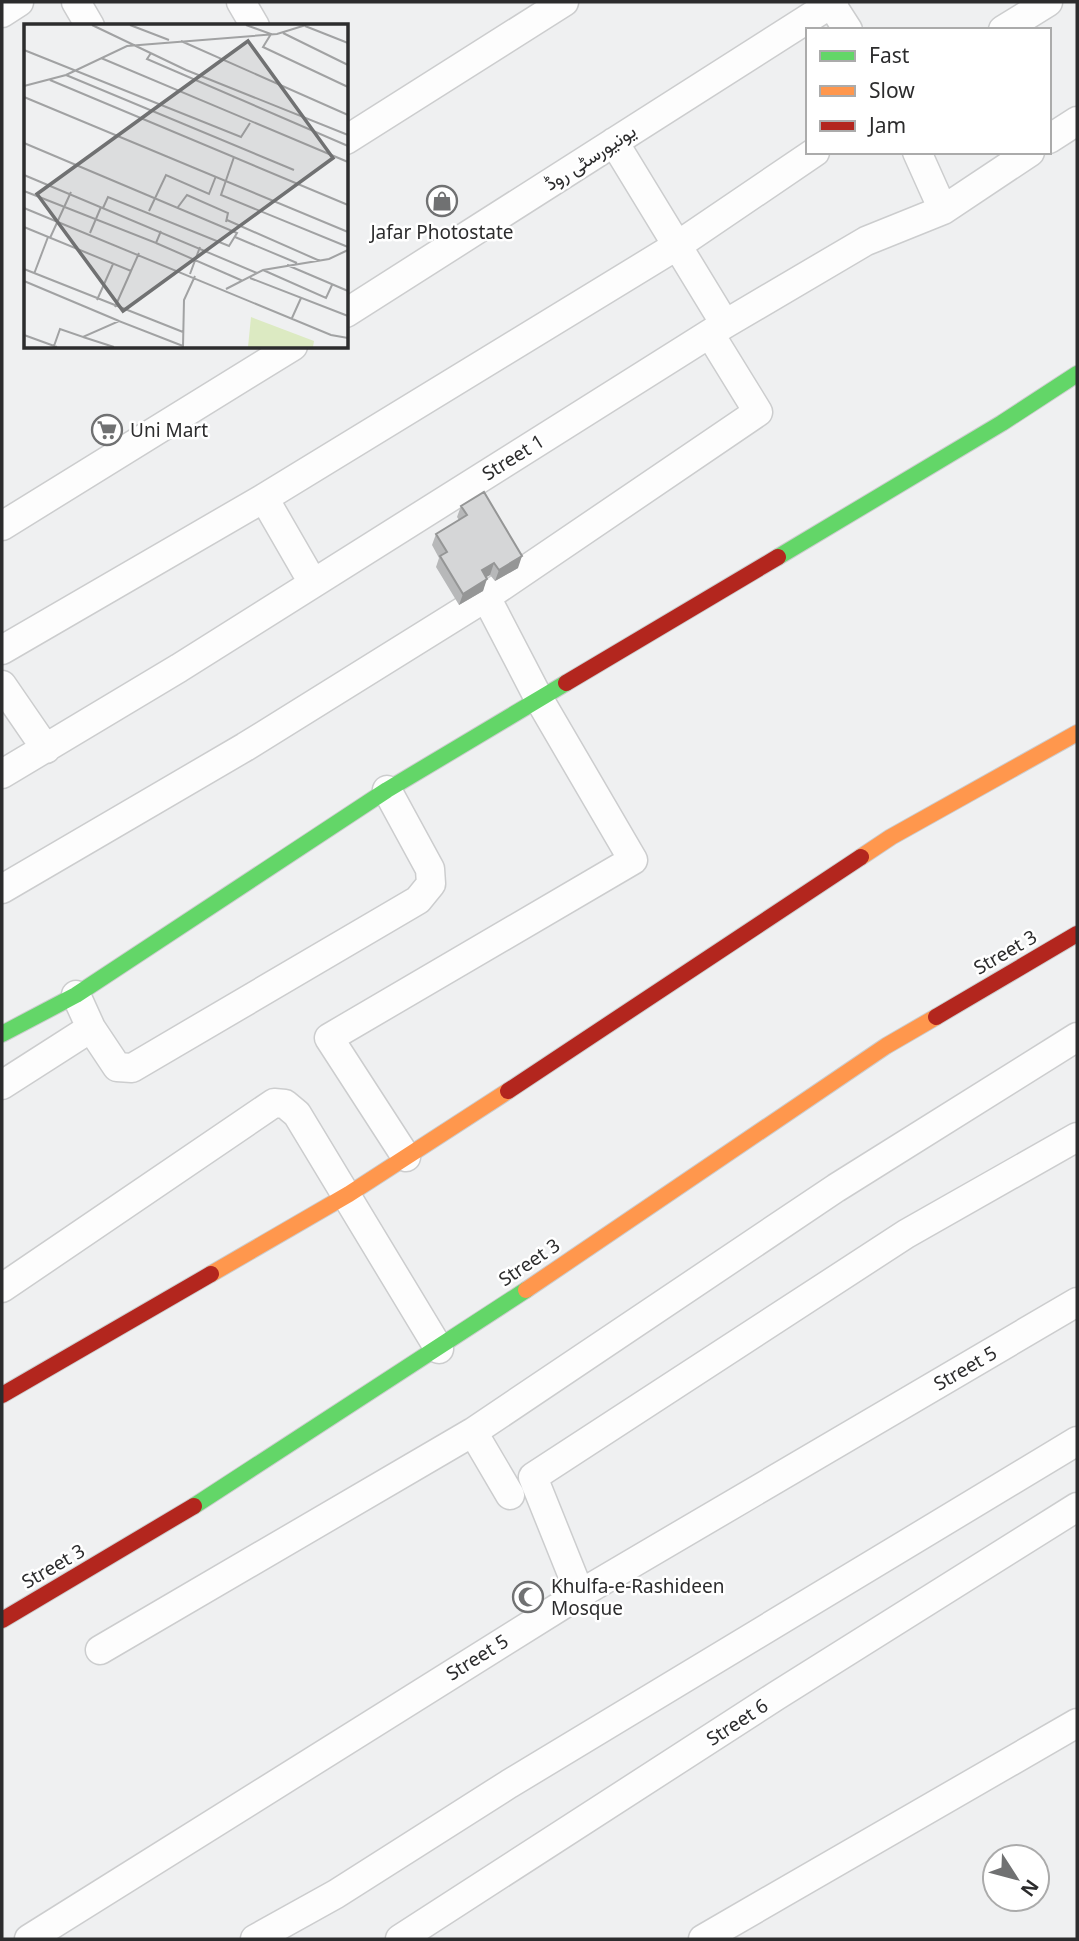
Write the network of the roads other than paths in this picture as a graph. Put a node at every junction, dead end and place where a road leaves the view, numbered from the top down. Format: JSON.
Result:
{"nodes":[{"id":1,"x":19,"y":2,"type":"edge"},
{"id":2,"x":76,"y":2,"type":"edge"},
{"id":3,"x":241,"y":2,"type":"edge"},
{"id":4,"x":564,"y":2,"type":"edge"},
{"id":5,"x":832,"y":2,"type":"edge"},
{"id":6,"x":1048,"y":2,"type":"edge"},
{"id":7,"x":2,"y":13,"type":"edge"},
{"id":8,"x":89,"y":24,"type":"edge"},
{"id":9,"x":254,"y":24,"type":"edge"},
{"id":10,"x":847,"y":28,"type":"edge"},
{"id":11,"x":1006,"y":28,"type":"edge"},
{"id":12,"x":1077,"y":121,"type":"edge"},
{"id":13,"x":1051,"y":138,"type":"edge"},
{"id":14,"x":348,"y":139,"type":"edge"},
{"id":15,"x":614,"y":142,"type":"junction"},
{"id":16,"x":812,"y":154,"type":"edge"},
{"id":17,"x":918,"y":154,"type":"edge"},
{"id":18,"x":1027,"y":154,"type":"edge"},
{"id":19,"x":943,"y":210,"type":"junction"},
{"id":20,"x":678,"y":245,"type":"junction"},
{"id":21,"x":348,"y":312,"type":"edge"},
{"id":22,"x":718,"y":329,"type":"junction"},
{"id":23,"x":282,"y":349,"type":"edge"},
{"id":24,"x":1077,"y":374,"type":"edge"},
{"id":25,"x":264,"y":498,"type":"junction"},
{"id":26,"x":2,"y":526,"type":"edge"},
{"id":27,"x":313,"y":583,"type":"junction"},
{"id":28,"x":486,"y":597,"type":"junction"},
{"id":29,"x":2,"y":650,"type":"edge"},
{"id":30,"x":2,"y":685,"type":"edge"},
{"id":31,"x":539,"y":699,"type":"junction"},
{"id":32,"x":1077,"y":733,"type":"edge"},
{"id":33,"x":46,"y":749,"type":"junction"},
{"id":34,"x":2,"y":774,"type":"edge"},
{"id":35,"x":387,"y":789,"type":"junction"},
{"id":36,"x":2,"y":889,"type":"edge"},
{"id":37,"x":1077,"y":934,"type":"edge"},
{"id":38,"x":75,"y":995,"type":"junction"},
{"id":39,"x":91,"y":1028,"type":"junction"},
{"id":40,"x":2,"y":1034,"type":"edge"},
{"id":41,"x":1077,"y":1037,"type":"edge"},
{"id":42,"x":2,"y":1084,"type":"edge"},
{"id":43,"x":1077,"y":1137,"type":"edge"},
{"id":44,"x":406,"y":1157,"type":"junction"},
{"id":45,"x":349,"y":1194,"type":"junction"},
{"id":46,"x":2,"y":1287,"type":"edge"},
{"id":47,"x":1077,"y":1302,"type":"edge"},
{"id":48,"x":439,"y":1349,"type":"junction"},
{"id":49,"x":2,"y":1395,"type":"edge"},
{"id":50,"x":473,"y":1432,"type":"junction"},
{"id":51,"x":1077,"y":1441,"type":"edge"},
{"id":52,"x":510,"y":1496,"type":"dead end"},
{"id":53,"x":1077,"y":1507,"type":"edge"},
{"id":54,"x":580,"y":1594,"type":"junction"},
{"id":55,"x":2,"y":1620,"type":"edge"},
{"id":56,"x":100,"y":1650,"type":"dead end"},
{"id":57,"x":1077,"y":1723,"type":"edge"},
{"id":58,"x":29,"y":1939,"type":"edge"},
{"id":59,"x":255,"y":1939,"type":"edge"},
{"id":60,"x":400,"y":1939,"type":"edge"},
{"id":61,"x":703,"y":1939,"type":"edge"}],
"edges":[{"from":1,"to":7,"type":"street"},
{"from":2,"to":8,"type":"street"},
{"from":3,"to":9,"type":"street"},
{"from":4,"to":14,"type":"street"},
{"from":5,"to":10,"type":"street"},
{"from":5,"to":15,"type":"street","name":"یونیورسٹی روڈ"},
{"from":6,"to":11,"type":"street"},
{"from":12,"to":13,"type":"street"},
{"from":15,"to":20,"type":"street"},
{"from":15,"to":21,"type":"street","name":"یونیورسٹی روڈ"},
{"from":16,"to":20,"type":"street"},
{"from":17,"to":19,"type":"street"},
{"from":18,"to":19,"type":"street","name":"Street 1"},
{"from":19,"to":22,"type":"street","name":"Street 1"},
{"from":20,"to":22,"type":"street"},
{"from":20,"to":25,"type":"street"},
{"from":22,"to":27,"type":"street","name":"Street 1"},
{"from":22,"to":28,"type":"street"},
{"from":23,"to":26,"type":"street"},
{"from":24,"to":31,"type":"street"},
{"from":25,"to":27,"type":"street"},
{"from":25,"to":29,"type":"street"},
{"from":27,"to":33,"type":"street","name":"Street 1"},
{"from":28,"to":31,"type":"street"},
{"from":28,"to":36,"type":"street"},
{"from":30,"to":33,"type":"street"},
{"from":31,"to":35,"type":"street"},
{"from":31,"to":44,"type":"street"},
{"from":32,"to":44,"type":"street"},
{"from":33,"to":34,"type":"street","name":"Street 1"},
{"from":35,"to":38,"type":"street"},
{"from":35,"to":39,"type":"street"},
{"from":37,"to":48,"type":"street","name":"Street 3"},
{"from":38,"to":39,"type":"street"},
{"from":38,"to":40,"type":"street"},
{"from":39,"to":42,"type":"street"},
{"from":41,"to":50,"type":"street"},
{"from":43,"to":54,"type":"street"},
{"from":44,"to":45,"type":"street"},
{"from":45,"to":46,"type":"street"},
{"from":45,"to":48,"type":"street"},
{"from":45,"to":49,"type":"street"},
{"from":47,"to":54,"type":"street","name":"Street 5"},
{"from":48,"to":55,"type":"street","name":"Street 3"},
{"from":50,"to":52,"type":"street"},
{"from":50,"to":56,"type":"street"},
{"from":51,"to":59,"type":"street"},
{"from":53,"to":60,"type":"street","name":"Street 6"},
{"from":54,"to":58,"type":"street","name":"Street 5"},
{"from":57,"to":61,"type":"street"}]}
